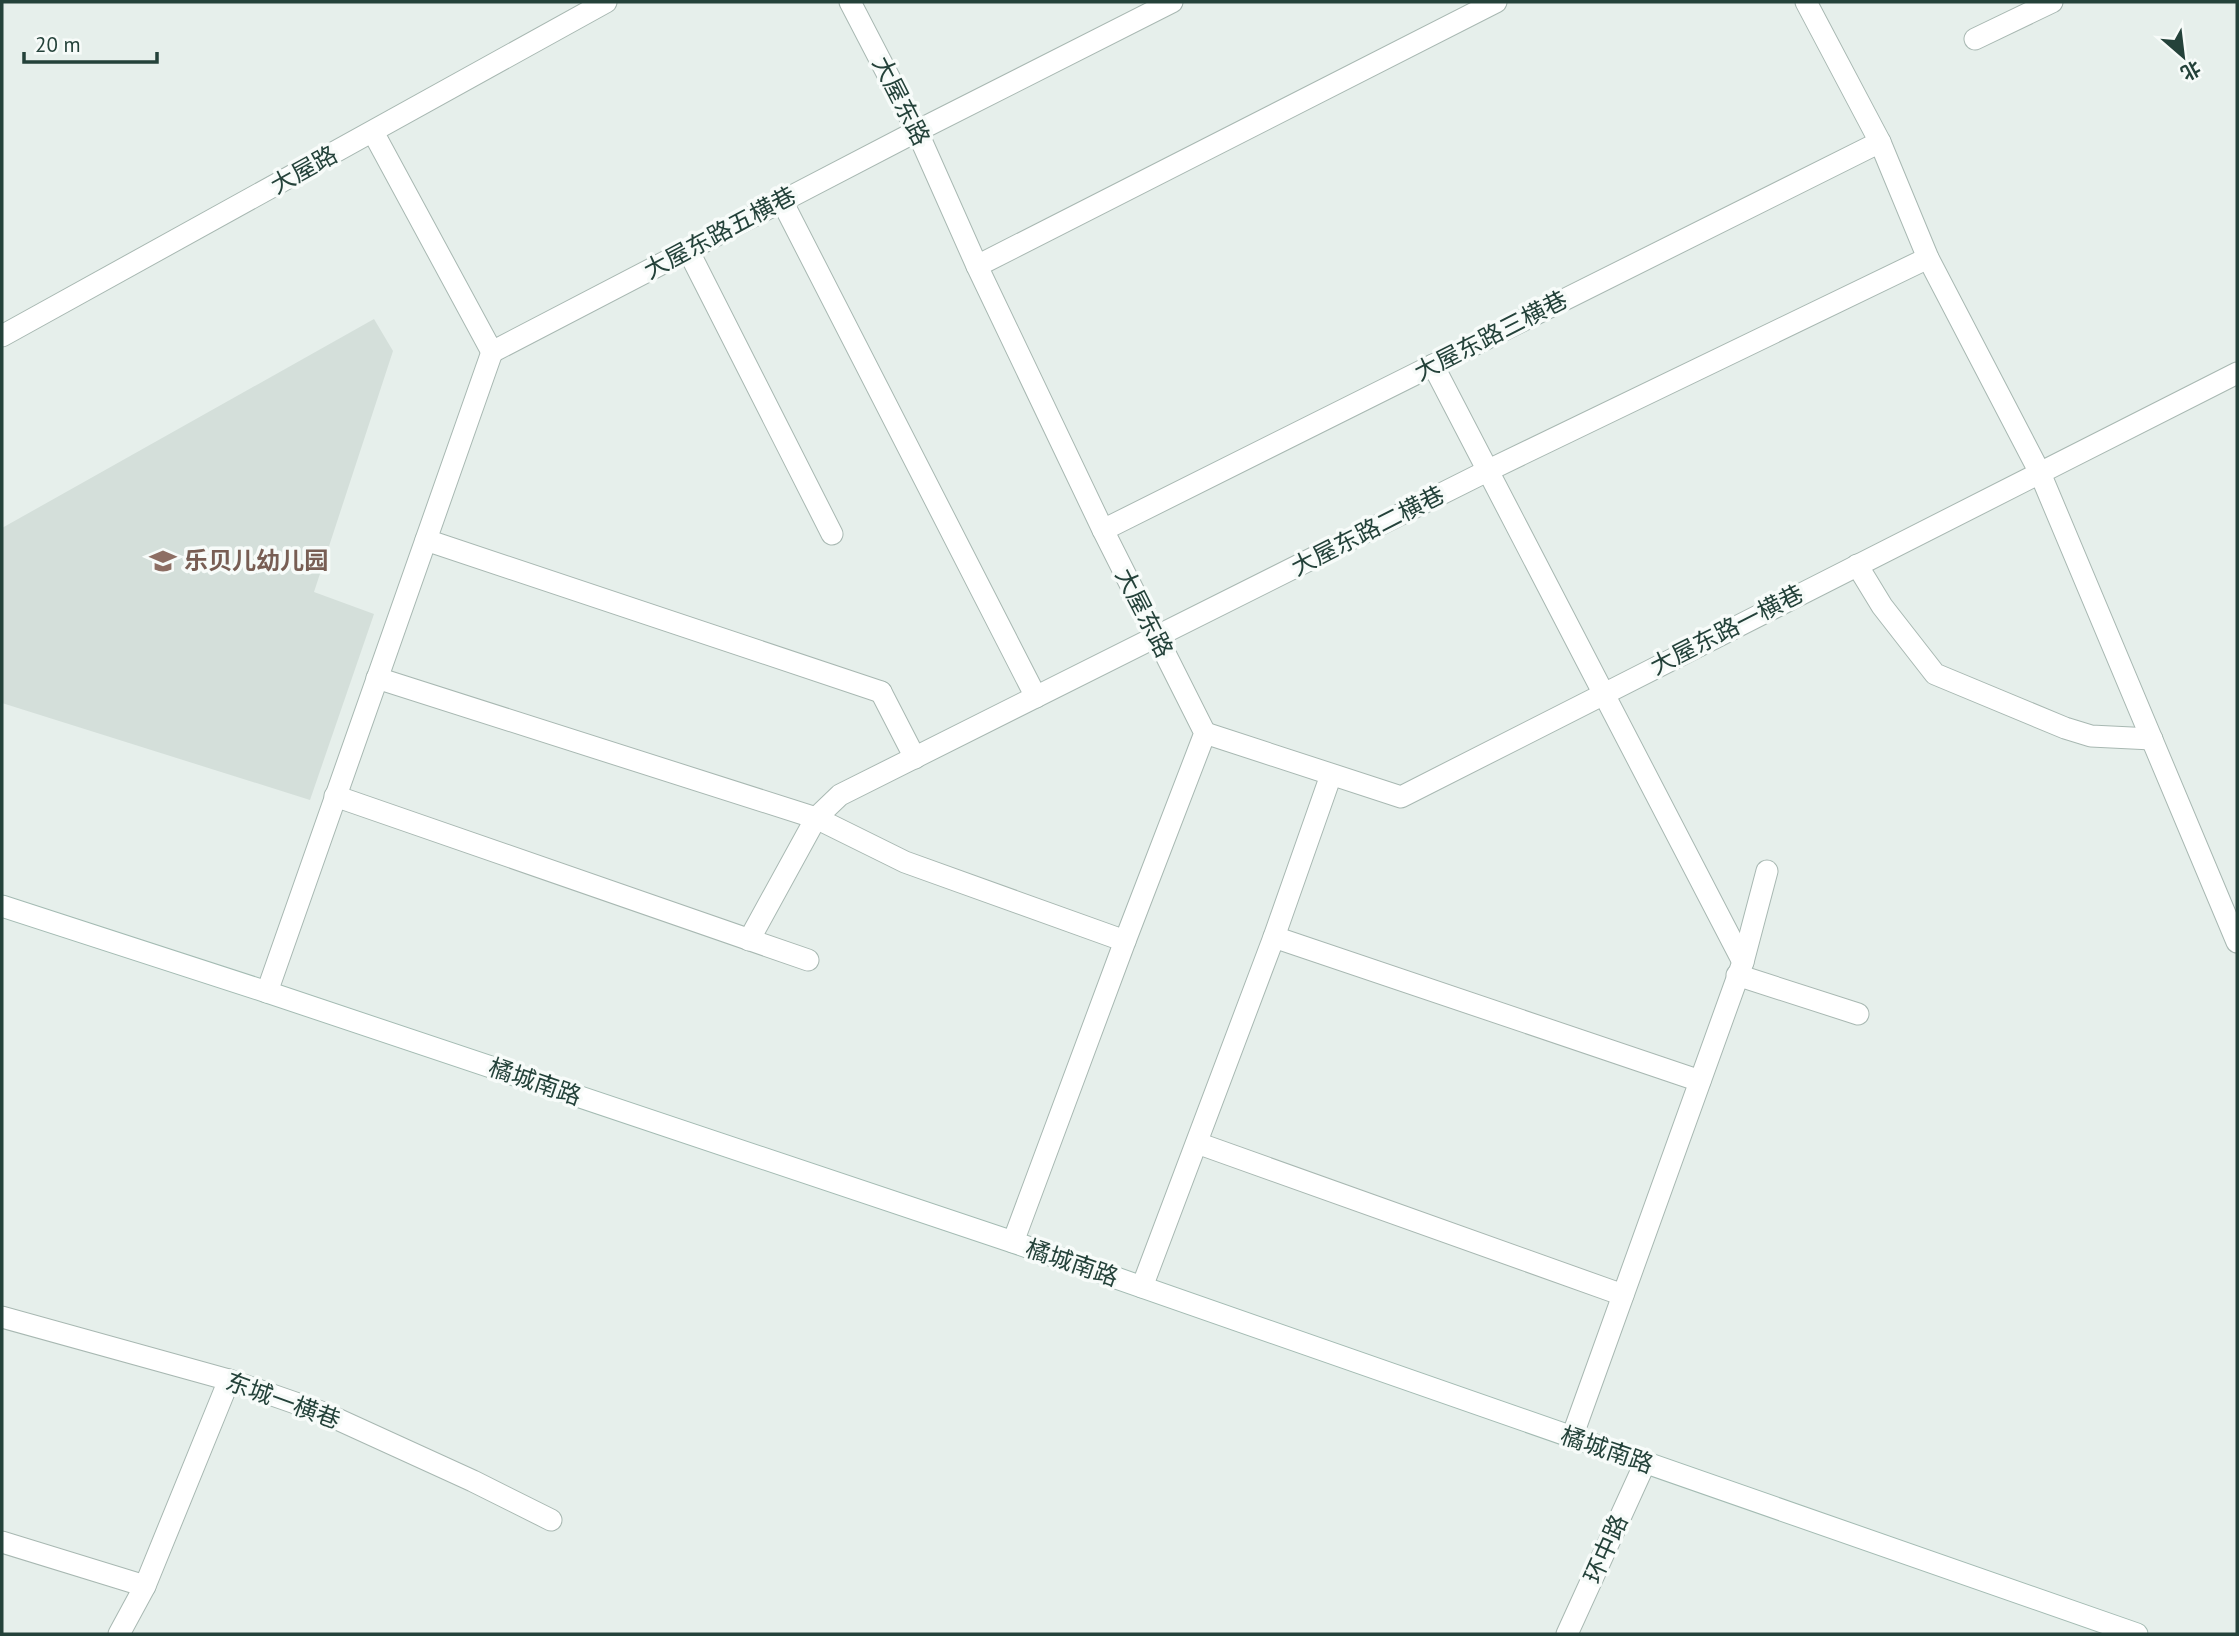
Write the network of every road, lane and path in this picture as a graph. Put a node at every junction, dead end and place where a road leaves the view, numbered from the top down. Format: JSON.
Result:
{"nodes":[{"id":1,"x":606,"y":2,"type":"edge"},
{"id":2,"x":850,"y":2,"type":"edge"},
{"id":3,"x":1172,"y":2,"type":"edge"},
{"id":4,"x":1496,"y":2,"type":"edge"},
{"id":5,"x":1806,"y":2,"type":"edge"},
{"id":6,"x":2052,"y":2,"type":"edge"},
{"id":7,"x":1975,"y":39,"type":"dead end"},
{"id":8,"x":917,"y":131,"type":"junction"},
{"id":9,"x":373,"y":132,"type":"junction"},
{"id":10,"x":1880,"y":142,"type":"junction"},
{"id":11,"x":782,"y":201,"type":"junction"},
{"id":12,"x":688,"y":250,"type":"junction"},
{"id":13,"x":1928,"y":258,"type":"junction"},
{"id":14,"x":977,"y":267,"type":"junction"},
{"id":15,"x":2,"y":336,"type":"edge"},
{"id":16,"x":492,"y":352,"type":"junction"},
{"id":17,"x":1433,"y":365,"type":"junction"},
{"id":18,"x":2237,"y":373,"type":"edge"},
{"id":19,"x":1489,"y":470,"type":"junction"},
{"id":20,"x":2040,"y":473,"type":"junction"},
{"id":21,"x":1103,"y":530,"type":"junction"},
{"id":22,"x":832,"y":534,"type":"dead end"},
{"id":23,"x":426,"y":540,"type":"junction"},
{"id":24,"x":1857,"y":565,"type":"junction"},
{"id":25,"x":1156,"y":638,"type":"junction"},
{"id":26,"x":377,"y":678,"type":"junction"},
{"id":27,"x":1604,"y":692,"type":"junction"},
{"id":28,"x":1036,"y":697,"type":"junction"},
{"id":29,"x":1205,"y":733,"type":"junction"},
{"id":30,"x":2152,"y":739,"type":"junction"},
{"id":31,"x":915,"y":758,"type":"junction"},
{"id":32,"x":1331,"y":775,"type":"junction"},
{"id":33,"x":335,"y":796,"type":"junction"},
{"id":34,"x":816,"y":818,"type":"junction"},
{"id":35,"x":1767,"y":871,"type":"dead end"},
{"id":36,"x":2,"y":906,"type":"edge"},
{"id":37,"x":1274,"y":937,"type":"junction"},
{"id":38,"x":749,"y":940,"type":"junction"},
{"id":39,"x":1125,"y":941,"type":"junction"},
{"id":40,"x":2237,"y":942,"type":"edge"},
{"id":41,"x":808,"y":960,"type":"dead end"},
{"id":42,"x":1740,"y":968,"type":"junction"},
{"id":43,"x":267,"y":992,"type":"junction"},
{"id":44,"x":1858,"y":1014,"type":"dead end"},
{"id":45,"x":1700,"y":1081,"type":"junction"},
{"id":46,"x":1197,"y":1143,"type":"junction"},
{"id":47,"x":1013,"y":1242,"type":"junction"},
{"id":48,"x":1142,"y":1287,"type":"junction"},
{"id":49,"x":1623,"y":1295,"type":"junction"},
{"id":50,"x":2,"y":1317,"type":"edge"},
{"id":51,"x":229,"y":1380,"type":"junction"},
{"id":52,"x":1572,"y":1437,"type":"junction"},
{"id":53,"x":1645,"y":1463,"type":"junction"},
{"id":54,"x":551,"y":1520,"type":"dead end"},
{"id":55,"x":2,"y":1542,"type":"edge"},
{"id":56,"x":145,"y":1586,"type":"junction"},
{"id":57,"x":118,"y":1634,"type":"edge"},
{"id":58,"x":1567,"y":1634,"type":"edge"},
{"id":59,"x":2137,"y":1634,"type":"edge"}],
"edges":[{"from":1,"to":9,"type":"street","name":"大屋路"},
{"from":2,"to":8,"type":"street","name":"大屋东路"},
{"from":3,"to":8,"type":"street","name":"大屋东路五横巷"},
{"from":4,"to":14,"type":"street"},
{"from":5,"to":10,"type":"street"},
{"from":6,"to":7,"type":"street"},
{"from":8,"to":11,"type":"street","name":"大屋东路五横巷"},
{"from":8,"to":14,"type":"street","name":"大屋东路"},
{"from":9,"to":15,"type":"street","name":"大屋路"},
{"from":9,"to":16,"type":"street"},
{"from":10,"to":13,"type":"street"},
{"from":10,"to":17,"type":"street","name":"大屋东路三横巷"},
{"from":11,"to":12,"type":"street","name":"大屋东路五横巷"},
{"from":11,"to":28,"type":"street"},
{"from":12,"to":16,"type":"street","name":"大屋东路五横巷"},
{"from":12,"to":22,"type":"street"},
{"from":13,"to":19,"type":"street","name":"大屋东路二横巷"},
{"from":13,"to":20,"type":"street"},
{"from":14,"to":21,"type":"street","name":"大屋东路"},
{"from":16,"to":23,"type":"street"},
{"from":17,"to":19,"type":"street"},
{"from":17,"to":21,"type":"street","name":"大屋东路三横巷"},
{"from":18,"to":20,"type":"street","name":"大屋东路一横巷"},
{"from":19,"to":25,"type":"street","name":"大屋东路二横巷"},
{"from":19,"to":27,"type":"street"},
{"from":20,"to":24,"type":"street","name":"大屋东路一横巷"},
{"from":20,"to":30,"type":"street"},
{"from":21,"to":25,"type":"street","name":"大屋东路"},
{"from":23,"to":26,"type":"street"},
{"from":23,"to":31,"type":"street"},
{"from":24,"to":27,"type":"street","name":"大屋东路一横巷"},
{"from":24,"to":30,"type":"street"},
{"from":25,"to":28,"type":"street","name":"大屋东路二横巷"},
{"from":25,"to":29,"type":"street","name":"大屋东路"},
{"from":26,"to":33,"type":"street"},
{"from":26,"to":34,"type":"street"},
{"from":27,"to":32,"type":"street","name":"大屋东路一横巷"},
{"from":27,"to":42,"type":"street"},
{"from":28,"to":31,"type":"street","name":"大屋东路二横巷"},
{"from":29,"to":32,"type":"street","name":"大屋东路一横巷"},
{"from":29,"to":39,"type":"street"},
{"from":30,"to":40,"type":"street"},
{"from":31,"to":34,"type":"street","name":"大屋东路二横巷"},
{"from":32,"to":37,"type":"street"},
{"from":33,"to":38,"type":"street"},
{"from":33,"to":43,"type":"street"},
{"from":34,"to":38,"type":"street","name":"大屋东路二横巷"},
{"from":34,"to":39,"type":"street"},
{"from":35,"to":42,"type":"street"},
{"from":36,"to":43,"type":"street","name":"橘城南路"},
{"from":37,"to":45,"type":"street"},
{"from":37,"to":46,"type":"street"},
{"from":38,"to":41,"type":"street"},
{"from":39,"to":47,"type":"street"},
{"from":42,"to":44,"type":"street"},
{"from":42,"to":45,"type":"street"},
{"from":43,"to":47,"type":"street","name":"橘城南路"},
{"from":45,"to":49,"type":"street"},
{"from":46,"to":48,"type":"street"},
{"from":46,"to":49,"type":"street"},
{"from":47,"to":48,"type":"street","name":"橘城南路"},
{"from":48,"to":52,"type":"street","name":"橘城南路"},
{"from":49,"to":52,"type":"street"},
{"from":50,"to":51,"type":"street","name":"东城一横巷"},
{"from":51,"to":54,"type":"street","name":"东城一横巷"},
{"from":51,"to":56,"type":"street"},
{"from":52,"to":53,"type":"street","name":"橘城南路"},
{"from":53,"to":58,"type":"street","name":"环中路"},
{"from":53,"to":59,"type":"street","name":"橘城南路"},
{"from":55,"to":56,"type":"street"},
{"from":56,"to":57,"type":"street"}]}
